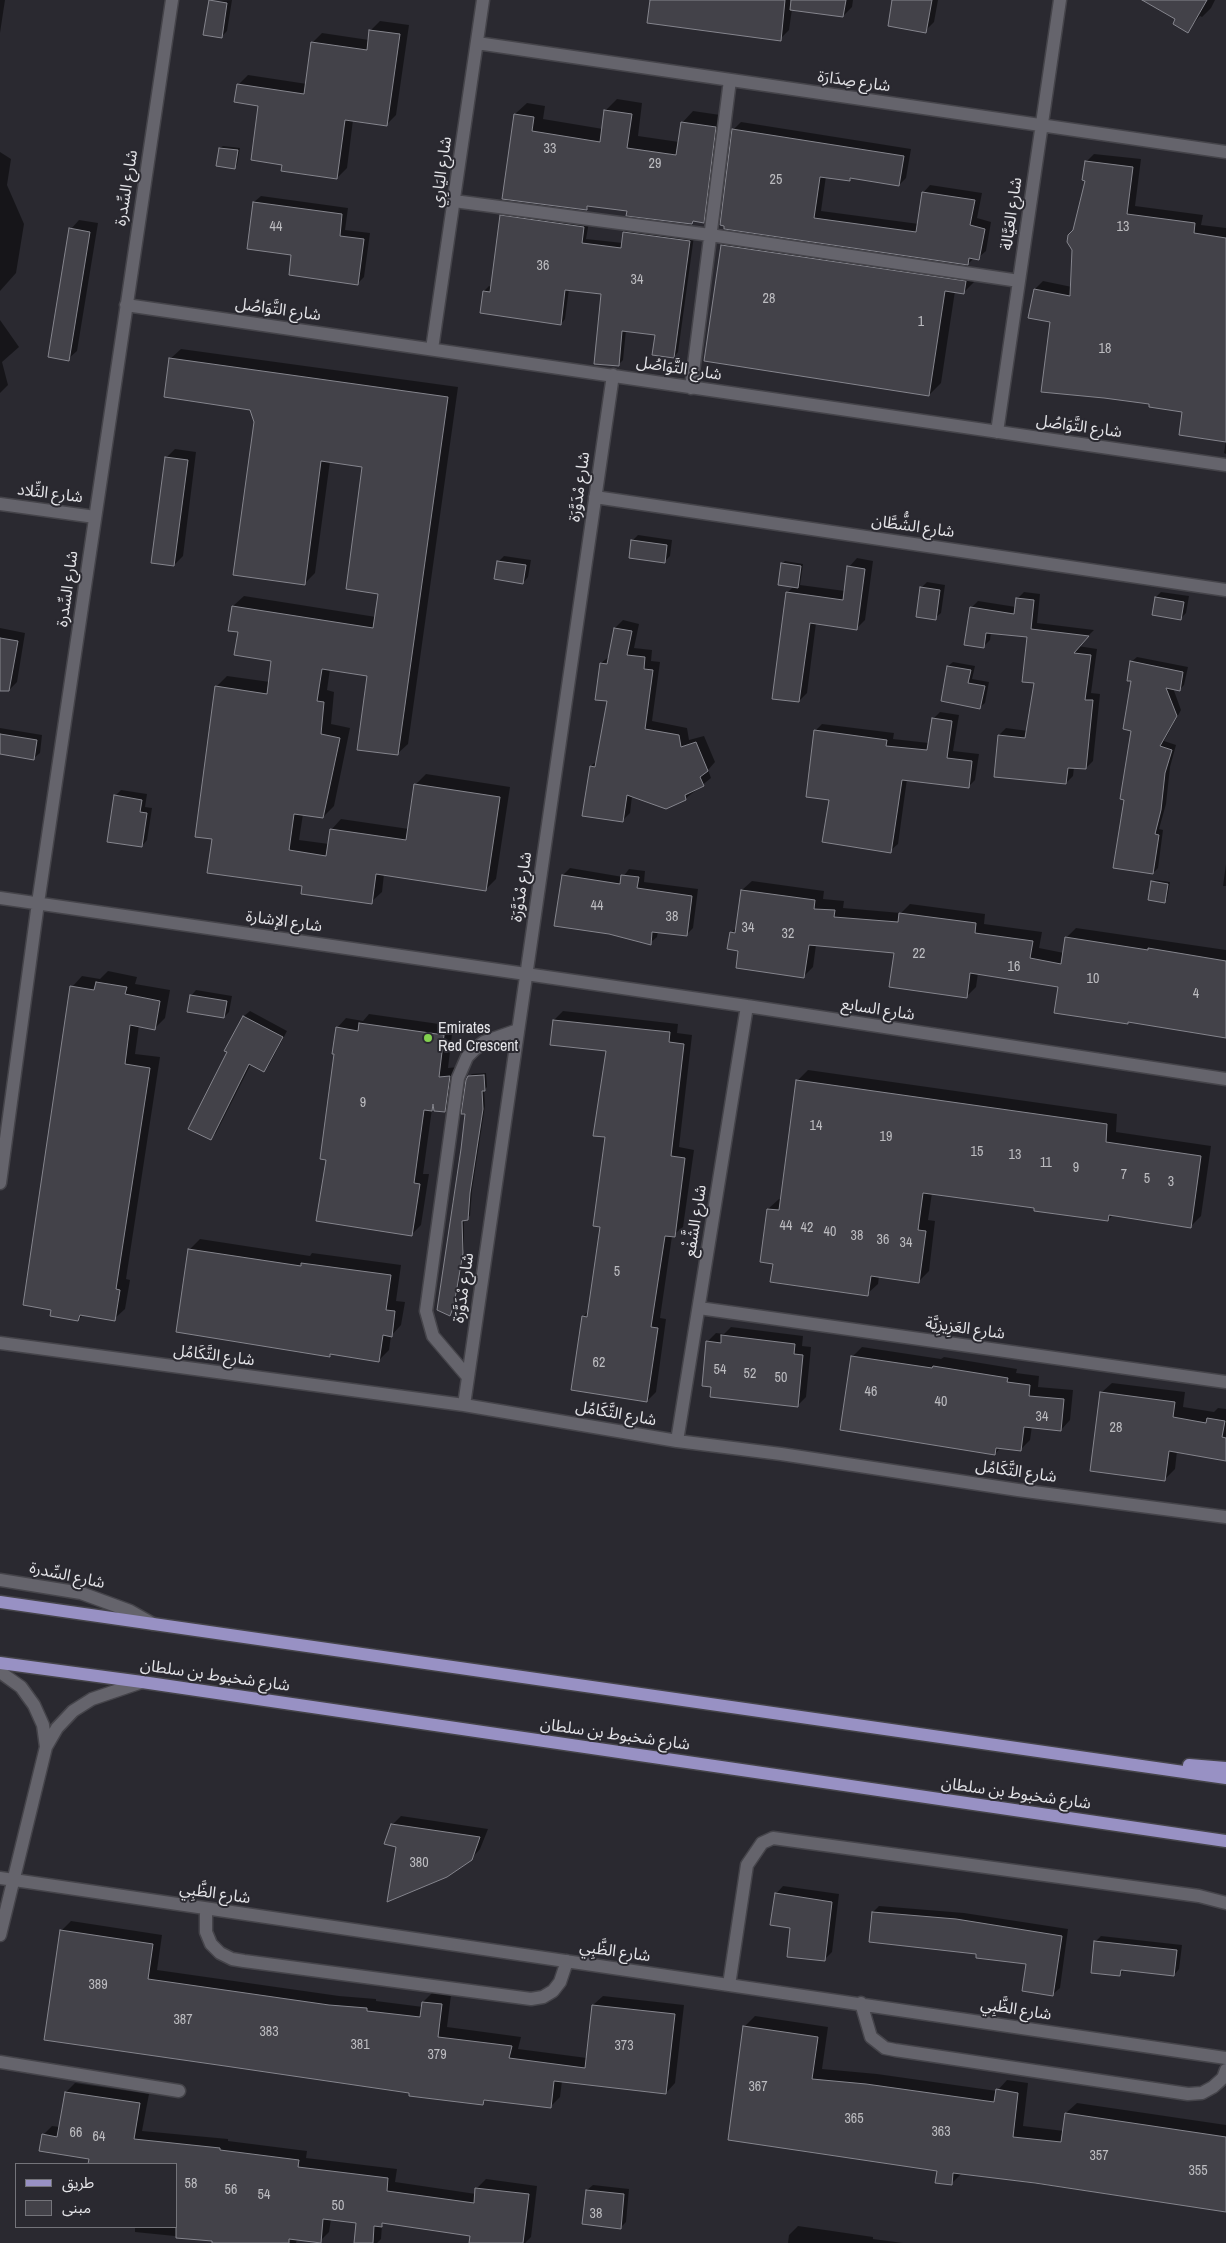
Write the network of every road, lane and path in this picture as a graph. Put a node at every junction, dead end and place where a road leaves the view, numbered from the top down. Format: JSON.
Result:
{"nodes":[{"id":1,"x":172,"y":0,"type":"edge"},
{"id":2,"x":483,"y":0,"type":"edge"},
{"id":3,"x":1060,"y":0,"type":"edge"},
{"id":4,"x":477,"y":43,"type":"junction"},
{"id":5,"x":730,"y":80,"type":"junction"},
{"id":6,"x":1041,"y":126,"type":"junction"},
{"id":7,"x":1226,"y":152,"type":"edge"},
{"id":8,"x":454,"y":201,"type":"junction"},
{"id":9,"x":710,"y":235,"type":"junction"},
{"id":10,"x":1019,"y":281,"type":"junction"},
{"id":11,"x":126,"y":305,"type":"junction"},
{"id":12,"x":432,"y":349,"type":"junction"},
{"id":13,"x":613,"y":375,"type":"junction"},
{"id":14,"x":691,"y":388,"type":"junction"},
{"id":15,"x":997,"y":432,"type":"junction"},
{"id":16,"x":1226,"y":465,"type":"edge"},
{"id":17,"x":595,"y":497,"type":"junction"},
{"id":18,"x":0,"y":504,"type":"edge"},
{"id":19,"x":95,"y":517,"type":"junction"},
{"id":20,"x":1226,"y":590,"type":"edge"},
{"id":21,"x":0,"y":898,"type":"edge"},
{"id":22,"x":38,"y":903,"type":"junction"},
{"id":23,"x":526,"y":974,"type":"junction"},
{"id":24,"x":747,"y":1006,"type":"junction"},
{"id":25,"x":518,"y":1030,"type":"junction"},
{"id":26,"x":1226,"y":1079,"type":"edge"},
{"id":27,"x":0,"y":1183,"type":"edge"},
{"id":28,"x":699,"y":1308,"type":"junction"},
{"id":29,"x":0,"y":1343,"type":"edge"},
{"id":30,"x":468,"y":1377,"type":"junction"},
{"id":31,"x":1226,"y":1382,"type":"edge"},
{"id":32,"x":464,"y":1405,"type":"junction"},
{"id":33,"x":677,"y":1442,"type":"junction"},
{"id":34,"x":1226,"y":1516,"type":"edge"},
{"id":35,"x":0,"y":1580,"type":"edge"},
{"id":36,"x":0,"y":1602,"type":"edge"},
{"id":37,"x":153,"y":1624,"type":"junction"},
{"id":38,"x":0,"y":1663,"type":"edge"},
{"id":39,"x":0,"y":1672,"type":"edge"},
{"id":40,"x":142,"y":1682,"type":"junction"},
{"id":41,"x":46,"y":1748,"type":"junction"},
{"id":42,"x":1086,"y":1757,"type":"junction"},
{"id":43,"x":1226,"y":1768,"type":"edge"},
{"id":44,"x":1226,"y":1778,"type":"edge"},
{"id":45,"x":1226,"y":1841,"type":"edge"},
{"id":46,"x":0,"y":1878,"type":"edge"},
{"id":47,"x":14,"y":1880,"type":"junction"},
{"id":48,"x":1226,"y":1904,"type":"edge"},
{"id":49,"x":206,"y":1909,"type":"junction"},
{"id":50,"x":0,"y":1935,"type":"edge"},
{"id":51,"x":567,"y":1961,"type":"junction"},
{"id":52,"x":729,"y":1985,"type":"junction"},
{"id":53,"x":861,"y":2003,"type":"junction"},
{"id":54,"x":1226,"y":2058,"type":"edge"},
{"id":55,"x":0,"y":2062,"type":"edge"},
{"id":56,"x":1226,"y":2070,"type":"edge"},
{"id":57,"x":179,"y":2091,"type":"dead end"}],
"edges":[{"from":1,"to":11,"type":"street","name":"شارع السِّدرة"},
{"from":2,"to":4,"type":"street","name":"شارع اليَارِي"},
{"from":3,"to":6,"type":"street","name":"شارع العَيَّالة"},
{"from":4,"to":5,"type":"street","name":"شارع صِدَارَة"},
{"from":4,"to":8,"type":"street","name":"شارع اليَارِي"},
{"from":5,"to":6,"type":"street","name":"شارع صِدَارَة"},
{"from":5,"to":9,"type":"street"},
{"from":6,"to":7,"type":"street","name":"شارع صِدَارَة"},
{"from":6,"to":10,"type":"street","name":"شارع العَيَّالة"},
{"from":8,"to":9,"type":"street"},
{"from":8,"to":12,"type":"street","name":"شارع اليَارِي"},
{"from":9,"to":10,"type":"street"},
{"from":9,"to":14,"type":"street"},
{"from":10,"to":15,"type":"street","name":"شارع العَيَّالة"},
{"from":11,"to":12,"type":"street","name":"شارع التَّوَاصُل"},
{"from":11,"to":19,"type":"street","name":"شارع السِّدرة"},
{"from":12,"to":13,"type":"street","name":"شارع التَّوَاصُل"},
{"from":13,"to":14,"type":"street","name":"شارع التَّوَاصُل"},
{"from":13,"to":17,"type":"street","name":"شارع مْدَوَّرَة"},
{"from":14,"to":15,"type":"street","name":"شارع التَّوَاصُل"},
{"from":15,"to":16,"type":"street","name":"شارع التَّوَاصُل"},
{"from":17,"to":20,"type":"street","name":"شارع الشُّطَّان"},
{"from":17,"to":23,"type":"street","name":"شارع مْدَوَّرَة"},
{"from":18,"to":19,"type":"street","name":"شارع التِّلاد"},
{"from":19,"to":22,"type":"street","name":"شارع السِّدرة"},
{"from":21,"to":22,"type":"street","name":"شارع الإشارة"},
{"from":22,"to":23,"type":"street","name":"شارع الإشارة"},
{"from":22,"to":27,"type":"street","name":"شارع السِّدرة"},
{"from":23,"to":24,"type":"street","name":"شارع السابع"},
{"from":23,"to":25,"type":"street","name":"شارع مْدَوَّرَة"},
{"from":24,"to":26,"type":"street","name":"شارع السابع"},
{"from":24,"to":28,"type":"street","name":"شارع الشَّفْع"},
{"from":25,"to":30,"type":"street","name":"شارع مْدَوَّرَة"},
{"from":25,"to":30,"type":"street"},
{"from":28,"to":31,"type":"street","name":"شارع العَزِيزِيَّة"},
{"from":28,"to":33,"type":"street","name":"شارع الشَّفْع"},
{"from":29,"to":32,"type":"street","name":"شارع التَّكَامُل"},
{"from":30,"to":32,"type":"street","name":"شارع مْدَوَّرَة"},
{"from":32,"to":33,"type":"street","name":"شارع التَّكَامُل"},
{"from":33,"to":34,"type":"street","name":"شارع التَّكَامُل"},
{"from":35,"to":37,"type":"street","name":"شارع السِّدرة"},
{"from":36,"to":37,"type":"main road"},
{"from":37,"to":42,"type":"main road"},
{"from":38,"to":40,"type":"main road","name":"شارع شخبوط بن سلطان"},
{"from":39,"to":41,"type":"street"},
{"from":40,"to":41,"type":"street"},
{"from":40,"to":45,"type":"main road","name":"شارع شخبوط بن سلطان"},
{"from":41,"to":47,"type":"street"},
{"from":42,"to":43,"type":"main road"},
{"from":42,"to":44,"type":"main road"},
{"from":46,"to":47,"type":"street","name":"شارع الظَّبِي"},
{"from":47,"to":49,"type":"street","name":"شارع الظَّبِي"},
{"from":47,"to":50,"type":"street"},
{"from":48,"to":52,"type":"street"},
{"from":49,"to":51,"type":"street","name":"شارع الظَّبِي"},
{"from":49,"to":51,"type":"street"},
{"from":51,"to":52,"type":"street","name":"شارع الظَّبِي"},
{"from":52,"to":53,"type":"street","name":"شارع الظَّبِي"},
{"from":53,"to":54,"type":"street","name":"شارع الظَّبِي"},
{"from":53,"to":56,"type":"street"},
{"from":55,"to":57,"type":"street"}]}
